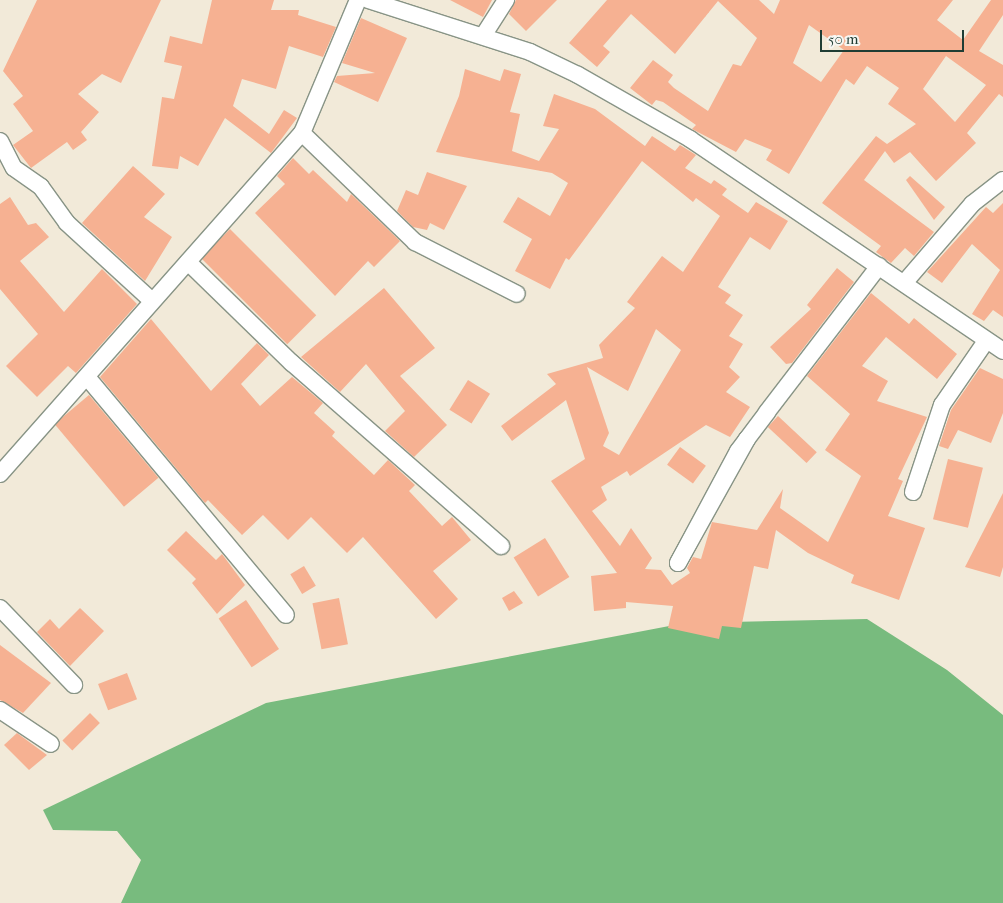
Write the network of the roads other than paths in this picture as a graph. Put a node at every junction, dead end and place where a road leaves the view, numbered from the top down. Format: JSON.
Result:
{"nodes":[{"id":1,"x":358,"y":0,"type":"edge"},
{"id":2,"x":368,"y":0,"type":"edge"},
{"id":3,"x":506,"y":0,"type":"edge"},
{"id":4,"x":483,"y":36,"type":"junction"},
{"id":5,"x":302,"y":133,"type":"junction"},
{"id":6,"x":0,"y":141,"type":"edge"},
{"id":7,"x":1003,"y":180,"type":"edge"},
{"id":8,"x":188,"y":262,"type":"junction"},
{"id":9,"x":879,"y":266,"type":"junction"},
{"id":10,"x":905,"y":282,"type":"junction"},
{"id":11,"x":518,"y":294,"type":"dead end"},
{"id":12,"x":152,"y":301,"type":"junction"},
{"id":13,"x":986,"y":340,"type":"junction"},
{"id":14,"x":1003,"y":351,"type":"edge"},
{"id":15,"x":87,"y":377,"type":"junction"},
{"id":16,"x":747,"y":439,"type":"junction"},
{"id":17,"x":0,"y":474,"type":"edge"},
{"id":18,"x":913,"y":492,"type":"dead end"},
{"id":19,"x":501,"y":546,"type":"dead end"},
{"id":20,"x":0,"y":608,"type":"edge"},
{"id":21,"x":286,"y":615,"type":"dead end"},
{"id":22,"x":74,"y":685,"type":"dead end"},
{"id":23,"x":0,"y":710,"type":"edge"},
{"id":24,"x":51,"y":744,"type":"dead end"}],
"edges":[{"from":1,"to":5,"type":"street"},
{"from":2,"to":4,"type":"street"},
{"from":3,"to":4,"type":"street"},
{"from":4,"to":9,"type":"street"},
{"from":5,"to":8,"type":"street"},
{"from":5,"to":11,"type":"street"},
{"from":6,"to":12,"type":"street"},
{"from":7,"to":10,"type":"street"},
{"from":8,"to":12,"type":"street"},
{"from":8,"to":19,"type":"street"},
{"from":9,"to":10,"type":"street"},
{"from":9,"to":16,"type":"street"},
{"from":10,"to":13,"type":"street"},
{"from":12,"to":15,"type":"street"},
{"from":13,"to":14,"type":"street"},
{"from":13,"to":18,"type":"street"},
{"from":15,"to":17,"type":"street"},
{"from":15,"to":21,"type":"street"},
{"from":16,"to":16,"type":"street"},
{"from":20,"to":22,"type":"street"},
{"from":23,"to":24,"type":"street"}]}
